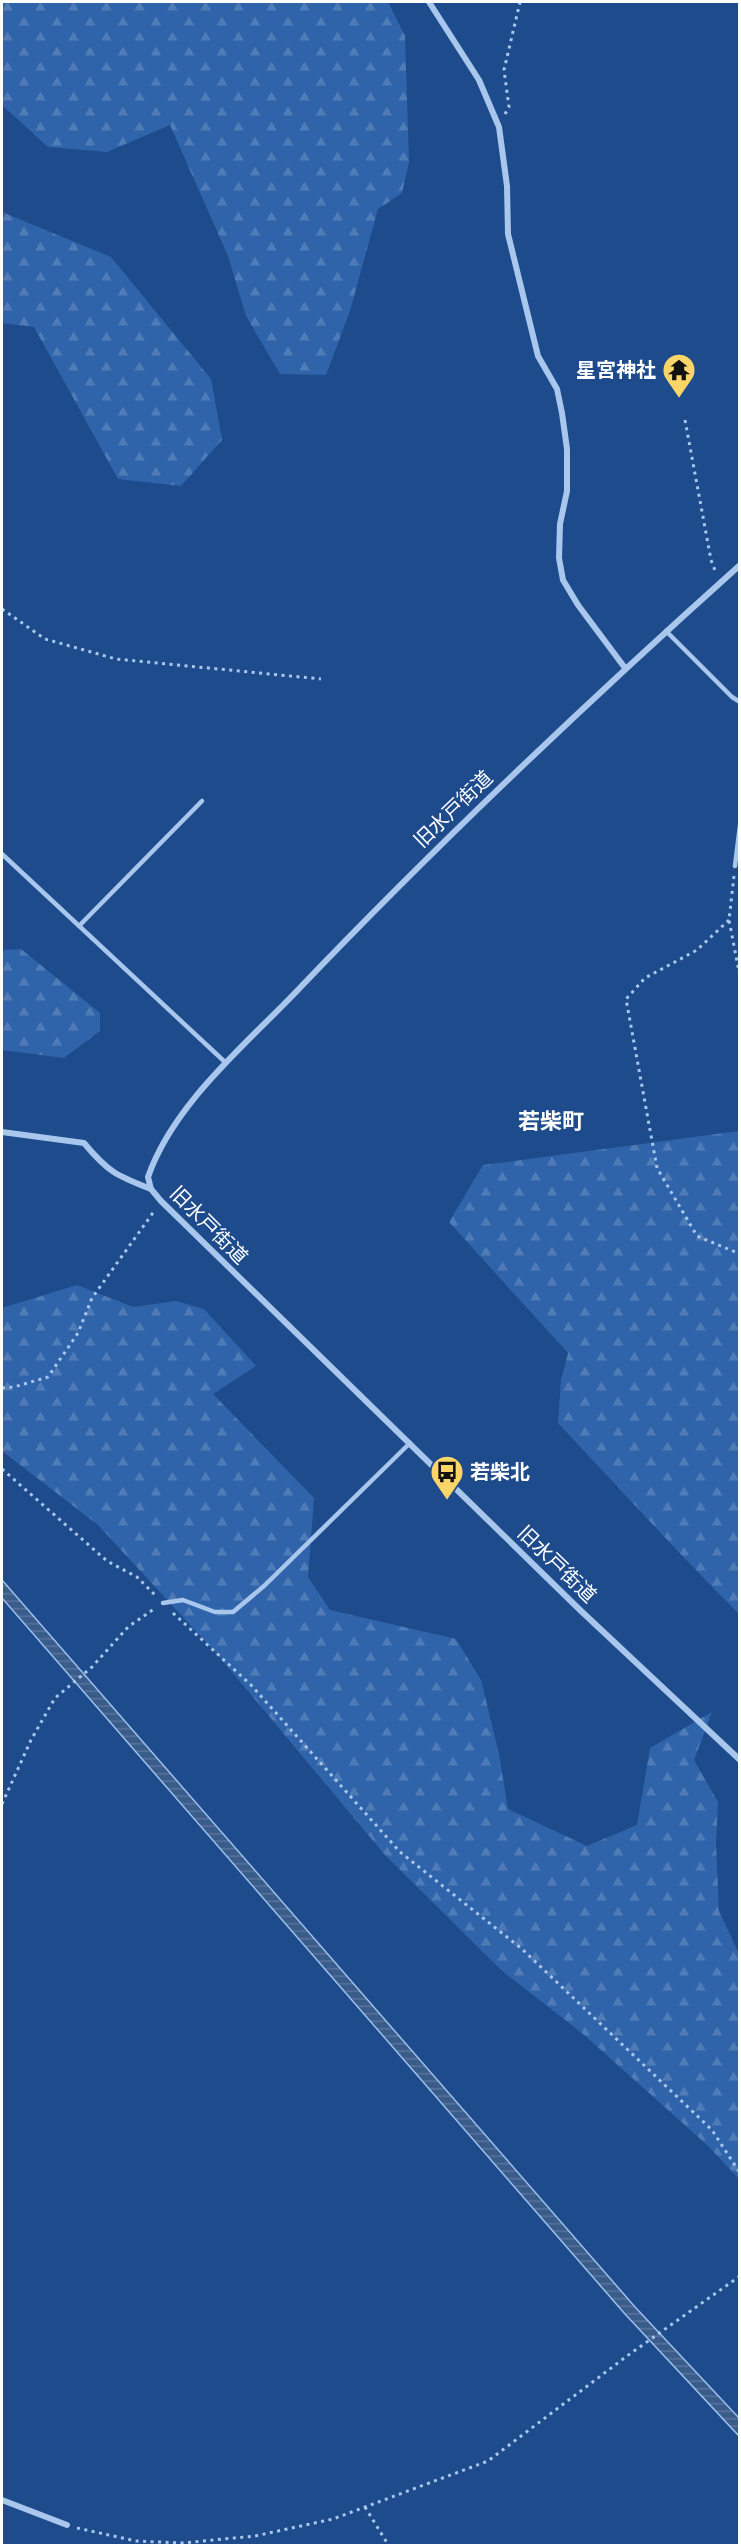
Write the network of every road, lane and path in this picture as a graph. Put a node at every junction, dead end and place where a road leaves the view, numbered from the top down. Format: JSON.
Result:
{"nodes":[{"id":1,"x":429,"y":2,"type":"edge"},
{"id":2,"x":520,"y":2,"type":"edge"},
{"id":3,"x":499,"y":127,"type":"junction"},
{"id":4,"x":685,"y":420,"type":"dead end"},
{"id":5,"x":740,"y":565,"type":"edge"},
{"id":6,"x":719,"y":583,"type":"junction"},
{"id":7,"x":2,"y":609,"type":"edge"},
{"id":8,"x":666,"y":631,"type":"junction"},
{"id":9,"x":625,"y":668,"type":"junction"},
{"id":10,"x":321,"y":679,"type":"dead end"},
{"id":11,"x":740,"y":702,"type":"edge"},
{"id":12,"x":202,"y":801,"type":"dead end"},
{"id":13,"x":740,"y":825,"type":"edge"},
{"id":14,"x":2,"y":854,"type":"edge"},
{"id":15,"x":735,"y":866,"type":"joint"},
{"id":16,"x":729,"y":920,"type":"junction"},
{"id":17,"x":79,"y":926,"type":"junction"},
{"id":18,"x":740,"y":976,"type":"edge"},
{"id":19,"x":226,"y":1063,"type":"junction"},
{"id":20,"x":2,"y":1132,"type":"edge"},
{"id":21,"x":151,"y":1189,"type":"junction"},
{"id":22,"x":161,"y":1201,"type":"junction"},
{"id":23,"x":740,"y":1254,"type":"edge"},
{"id":24,"x":2,"y":1388,"type":"edge"},
{"id":25,"x":410,"y":1443,"type":"junction"},
{"id":26,"x":2,"y":1469,"type":"edge"},
{"id":27,"x":163,"y":1603,"type":"junction"},
{"id":28,"x":740,"y":1760,"type":"edge"},
{"id":29,"x":2,"y":1804,"type":"edge"},
{"id":30,"x":740,"y":2173,"type":"edge"},
{"id":31,"x":740,"y":2276,"type":"edge"},
{"id":32,"x":2,"y":2500,"type":"edge"},
{"id":33,"x":365,"y":2507,"type":"junction"},
{"id":34,"x":67,"y":2525,"type":"joint"},
{"id":35,"x":389,"y":2546,"type":"edge"}],
"edges":[{"from":1,"to":3,"type":"street"},
{"from":2,"to":3,"type":"path"},
{"from":3,"to":9,"type":"street"},
{"from":4,"to":6,"type":"path"},
{"from":5,"to":6,"type":"street","name":"旧水戸街道"},
{"from":6,"to":8,"type":"street","name":"旧水戸街道"},
{"from":7,"to":10,"type":"path"},
{"from":8,"to":9,"type":"street","name":"旧水戸街道"},
{"from":8,"to":11,"type":"lane"},
{"from":9,"to":19,"type":"street","name":"旧水戸街道"},
{"from":12,"to":17,"type":"lane"},
{"from":13,"to":15,"type":"lane"},
{"from":14,"to":17,"type":"lane"},
{"from":15,"to":16,"type":"path"},
{"from":16,"to":18,"type":"path"},
{"from":16,"to":23,"type":"path"},
{"from":17,"to":19,"type":"lane"},
{"from":19,"to":21,"type":"street","name":"旧水戸街道"},
{"from":20,"to":21,"type":"street"},
{"from":21,"to":22,"type":"street","name":"旧水戸街道"},
{"from":22,"to":24,"type":"path"},
{"from":22,"to":25,"type":"street","name":"旧水戸街道"},
{"from":25,"to":27,"type":"lane"},
{"from":25,"to":28,"type":"street","name":"旧水戸街道"},
{"from":26,"to":27,"type":"path"},
{"from":27,"to":29,"type":"path"},
{"from":27,"to":30,"type":"path"},
{"from":31,"to":33,"type":"path"},
{"from":32,"to":34,"type":"street"},
{"from":33,"to":34,"type":"path"},
{"from":33,"to":35,"type":"path"}]}
